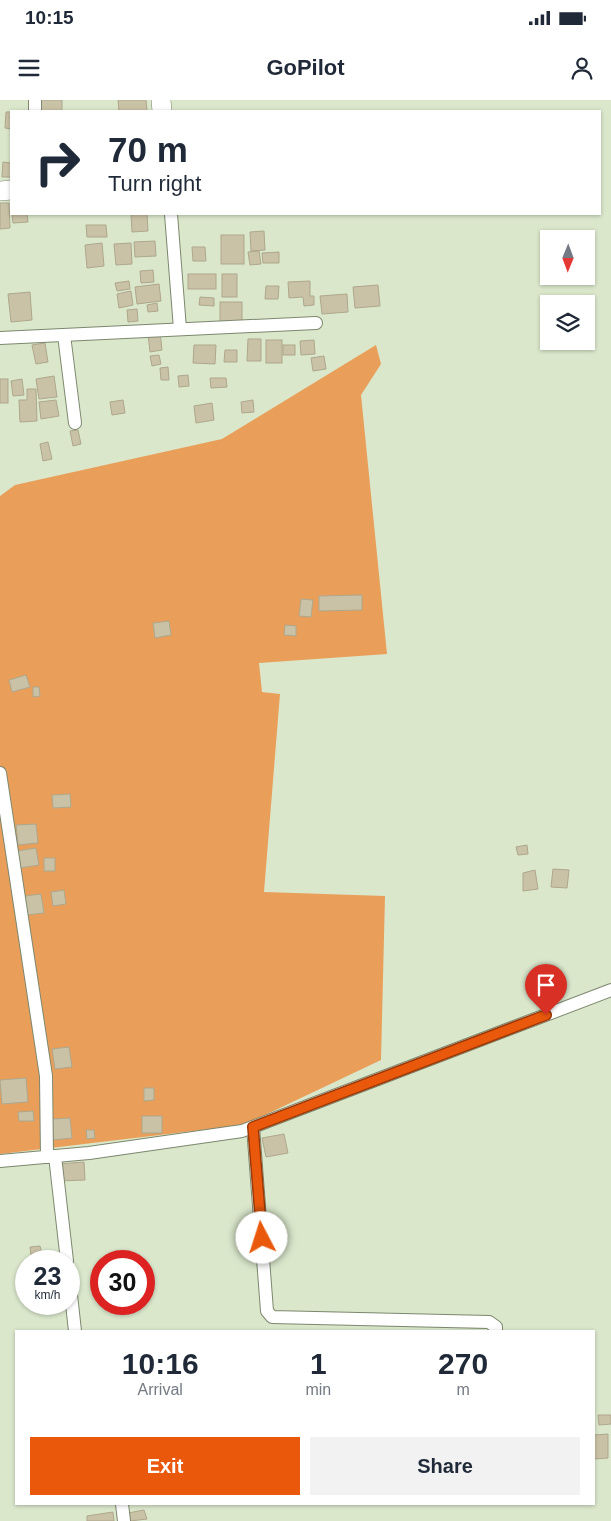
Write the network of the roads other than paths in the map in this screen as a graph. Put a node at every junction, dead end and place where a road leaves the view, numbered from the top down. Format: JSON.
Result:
{"nodes":[{"id":1,"x":171,"y":215,"type":"edge"},
{"id":2,"x":316,"y":323,"type":"dead end"},
{"id":3,"x":180,"y":329,"type":"junction"},
{"id":4,"x":64,"y":335,"type":"junction"},
{"id":5,"x":0,"y":338,"type":"edge"},
{"id":6,"x":75,"y":423,"type":"dead end"},
{"id":7,"x":0,"y":773,"type":"edge"},
{"id":8,"x":611,"y":990,"type":"edge"},
{"id":9,"x":253,"y":1127,"type":"junction"},
{"id":10,"x":51,"y":1156,"type":"junction"},
{"id":11,"x":0,"y":1161,"type":"edge"},
{"id":12,"x":65,"y":1250,"type":"edge"},
{"id":13,"x":73,"y":1315,"type":"edge"},
{"id":14,"x":75,"y":1330,"type":"edge"},
{"id":15,"x":496,"y":1330,"type":"edge"},
{"id":16,"x":122,"y":1505,"type":"edge"},
{"id":17,"x":124,"y":1521,"type":"edge"}],
"edges":[{"from":1,"to":3,"type":"street"},
{"from":2,"to":3,"type":"street"},
{"from":3,"to":4,"type":"street"},
{"from":4,"to":5,"type":"street"},
{"from":4,"to":6,"type":"street"},
{"from":7,"to":10,"type":"street"},
{"from":8,"to":9,"type":"street"},
{"from":9,"to":10,"type":"street"},
{"from":9,"to":15,"type":"street"},
{"from":10,"to":11,"type":"street"},
{"from":10,"to":12,"type":"street"},
{"from":13,"to":14,"type":"street"},
{"from":16,"to":17,"type":"street"}]}
